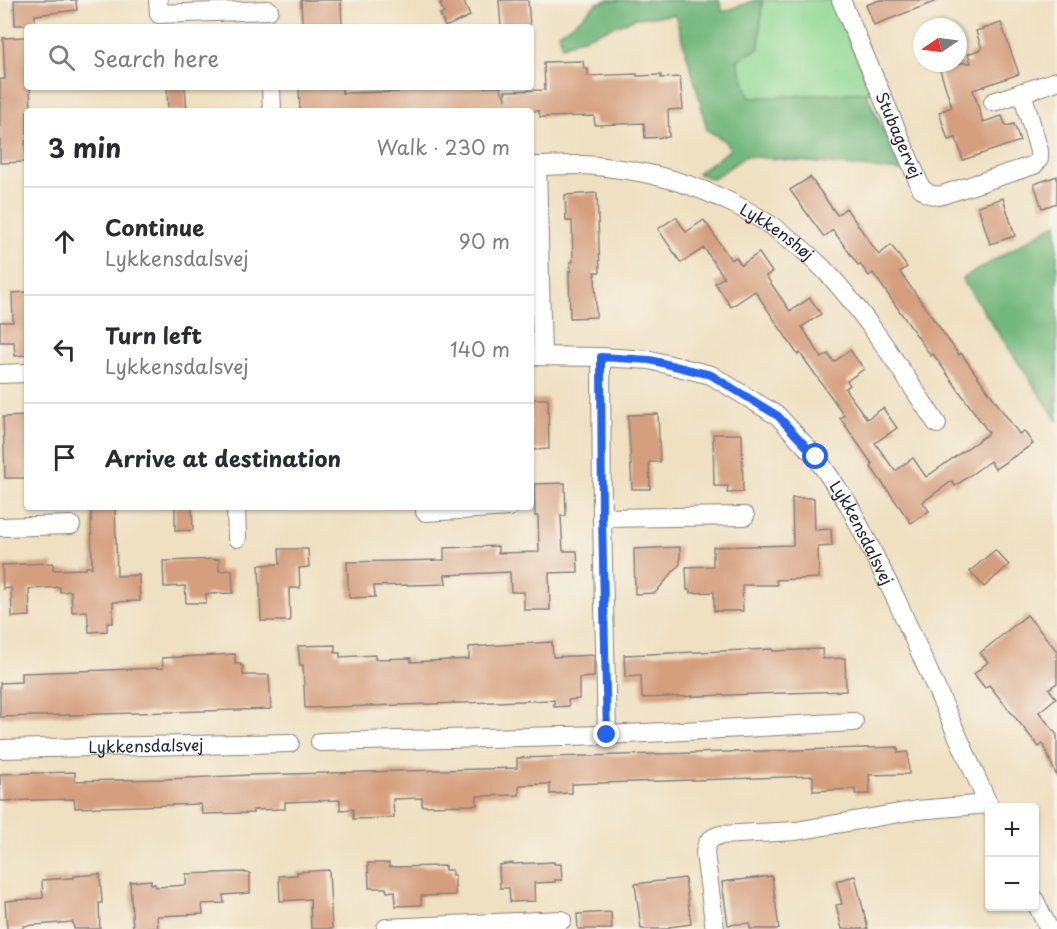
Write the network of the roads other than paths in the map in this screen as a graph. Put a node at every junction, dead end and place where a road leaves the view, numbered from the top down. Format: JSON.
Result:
{"nodes":[{"id":1,"x":158,"y":0,"type":"edge"},
{"id":2,"x":841,"y":0,"type":"edge"},
{"id":3,"x":269,"y":12,"type":"edge"},
{"id":4,"x":1057,"y":81,"type":"edge"},
{"id":5,"x":271,"y":90,"type":"edge"},
{"id":6,"x":1022,"y":92,"type":"junction"},
{"id":7,"x":993,"y":102,"type":"dead end"},
{"id":8,"x":272,"y":108,"type":"edge"},
{"id":9,"x":534,"y":166,"type":"edge"},
{"id":10,"x":537,"y":355,"type":"edge"},
{"id":11,"x":601,"y":357,"type":"junction"},
{"id":12,"x":24,"y":373,"type":"edge"},
{"id":13,"x":0,"y":374,"type":"edge"},
{"id":14,"x":937,"y":424,"type":"dead end"},
{"id":15,"x":236,"y":510,"type":"edge"},
{"id":16,"x":425,"y":510,"type":"edge"},
{"id":17,"x":459,"y":510,"type":"edge"},
{"id":18,"x":745,"y":516,"type":"dead end"},
{"id":19,"x":602,"y":518,"type":"junction"},
{"id":20,"x":71,"y":525,"type":"dead end"},
{"id":21,"x":0,"y":527,"type":"edge"},
{"id":22,"x":237,"y":538,"type":"dead end"},
{"id":23,"x":854,"y":723,"type":"dead end"},
{"id":24,"x":607,"y":735,"type":"junction"},
{"id":25,"x":320,"y":742,"type":"dead end"},
{"id":26,"x":290,"y":743,"type":"dead end"},
{"id":27,"x":0,"y":749,"type":"edge"},
{"id":28,"x":988,"y":803,"type":"edge"},
{"id":29,"x":985,"y":806,"type":"edge"},
{"id":30,"x":1039,"y":908,"type":"edge"},
{"id":31,"x":562,"y":920,"type":"dead end"},
{"id":32,"x":386,"y":929,"type":"edge"},
{"id":33,"x":715,"y":929,"type":"edge"},
{"id":34,"x":1049,"y":929,"type":"edge"}],
"edges":[{"from":1,"to":3,"type":"street"},
{"from":2,"to":6,"type":"street","name":"Stubagervej"},
{"from":4,"to":6,"type":"street"},
{"from":5,"to":8,"type":"street"},
{"from":6,"to":7,"type":"street"},
{"from":9,"to":10,"type":"street","name":"Lykkenshøj"},
{"from":9,"to":14,"type":"street","name":"Lykkenshøj"},
{"from":10,"to":11,"type":"street","name":"Lykkensdalsvej"},
{"from":11,"to":19,"type":"street"},
{"from":11,"to":28,"type":"street","name":"Lykkensdalsvej"},
{"from":12,"to":13,"type":"street"},
{"from":15,"to":22,"type":"street"},
{"from":16,"to":17,"type":"street"},
{"from":18,"to":19,"type":"street"},
{"from":19,"to":24,"type":"street"},
{"from":20,"to":21,"type":"street"},
{"from":23,"to":24,"type":"street"},
{"from":24,"to":25,"type":"street"},
{"from":26,"to":27,"type":"street","name":"Lykkensdalsvej"},
{"from":29,"to":33,"type":"street","name":"Lykkensdalsvej"},
{"from":30,"to":34,"type":"street"},
{"from":31,"to":32,"type":"street"}]}
